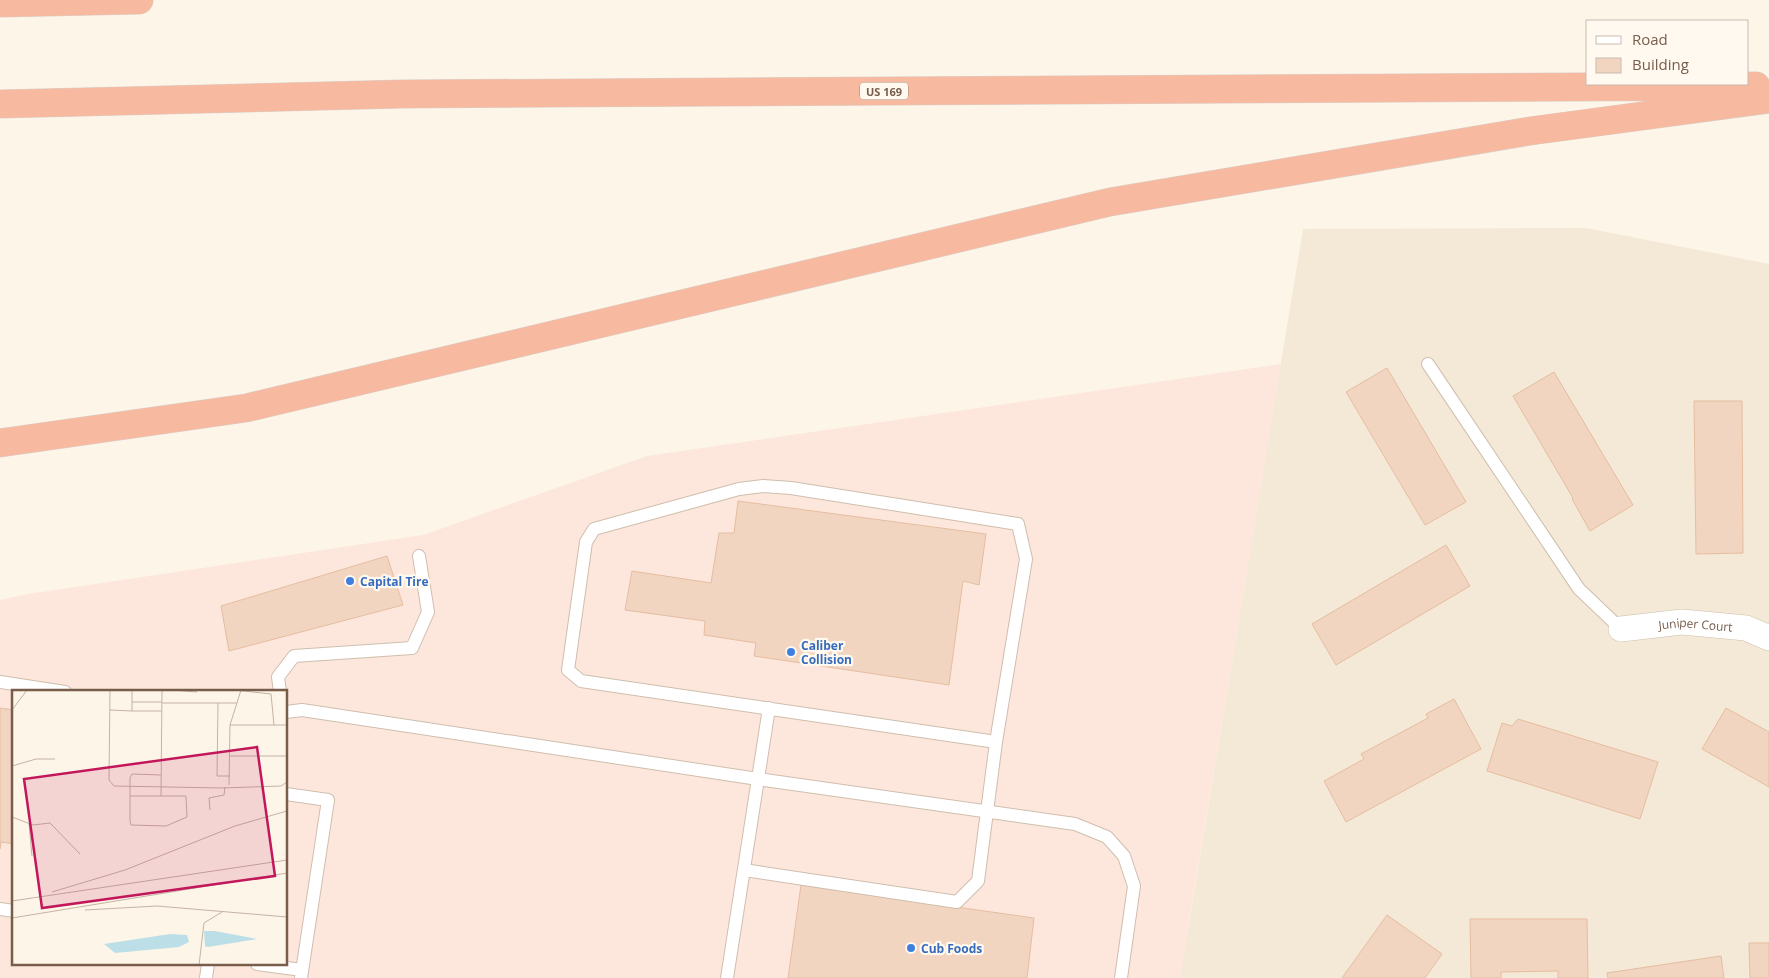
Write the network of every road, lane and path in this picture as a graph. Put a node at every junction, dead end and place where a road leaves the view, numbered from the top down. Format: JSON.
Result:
{"nodes":[{"id":1,"x":139,"y":0,"type":"edge"},
{"id":2,"x":0,"y":3,"type":"edge"},
{"id":3,"x":1769,"y":86,"type":"edge"},
{"id":4,"x":1769,"y":100,"type":"edge"},
{"id":5,"x":0,"y":104,"type":"edge"},
{"id":6,"x":1428,"y":364,"type":"dead end"},
{"id":7,"x":0,"y":443,"type":"edge"},
{"id":8,"x":419,"y":556,"type":"dead end"},
{"id":9,"x":1621,"y":629,"type":"joint"},
{"id":10,"x":1769,"y":638,"type":"edge"},
{"id":11,"x":0,"y":682,"type":"edge"},
{"id":12,"x":52,"y":690,"type":"edge"},
{"id":13,"x":280,"y":690,"type":"edge"},
{"id":14,"x":769,"y":708,"type":"junction"},
{"id":15,"x":288,"y":712,"type":"edge"},
{"id":16,"x":996,"y":742,"type":"junction"},
{"id":17,"x":758,"y":779,"type":"junction"},
{"id":18,"x":288,"y":794,"type":"edge"},
{"id":19,"x":986,"y":812,"type":"junction"},
{"id":20,"x":744,"y":870,"type":"junction"},
{"id":21,"x":266,"y":966,"type":"edge"},
{"id":22,"x":301,"y":974,"type":"edge"},
{"id":23,"x":727,"y":978,"type":"edge"},
{"id":24,"x":1121,"y":978,"type":"edge"}],
"edges":[{"from":1,"to":2,"type":"highway"},
{"from":3,"to":5,"type":"highway","number":"US 169"},
{"from":4,"to":7,"type":"highway"},
{"from":6,"to":9,"type":"lane"},
{"from":8,"to":13,"type":"lane"},
{"from":9,"to":10,"type":"street","name":"Juniper Court"},
{"from":11,"to":12,"type":"lane"},
{"from":14,"to":16,"type":"lane"},
{"from":14,"to":16,"type":"lane"},
{"from":14,"to":17,"type":"lane"},
{"from":15,"to":17,"type":"lane"},
{"from":16,"to":19,"type":"lane"},
{"from":17,"to":19,"type":"lane"},
{"from":17,"to":20,"type":"lane"},
{"from":18,"to":22,"type":"lane"},
{"from":19,"to":20,"type":"lane"},
{"from":19,"to":24,"type":"lane"},
{"from":20,"to":23,"type":"lane"},
{"from":21,"to":22,"type":"lane"}]}
